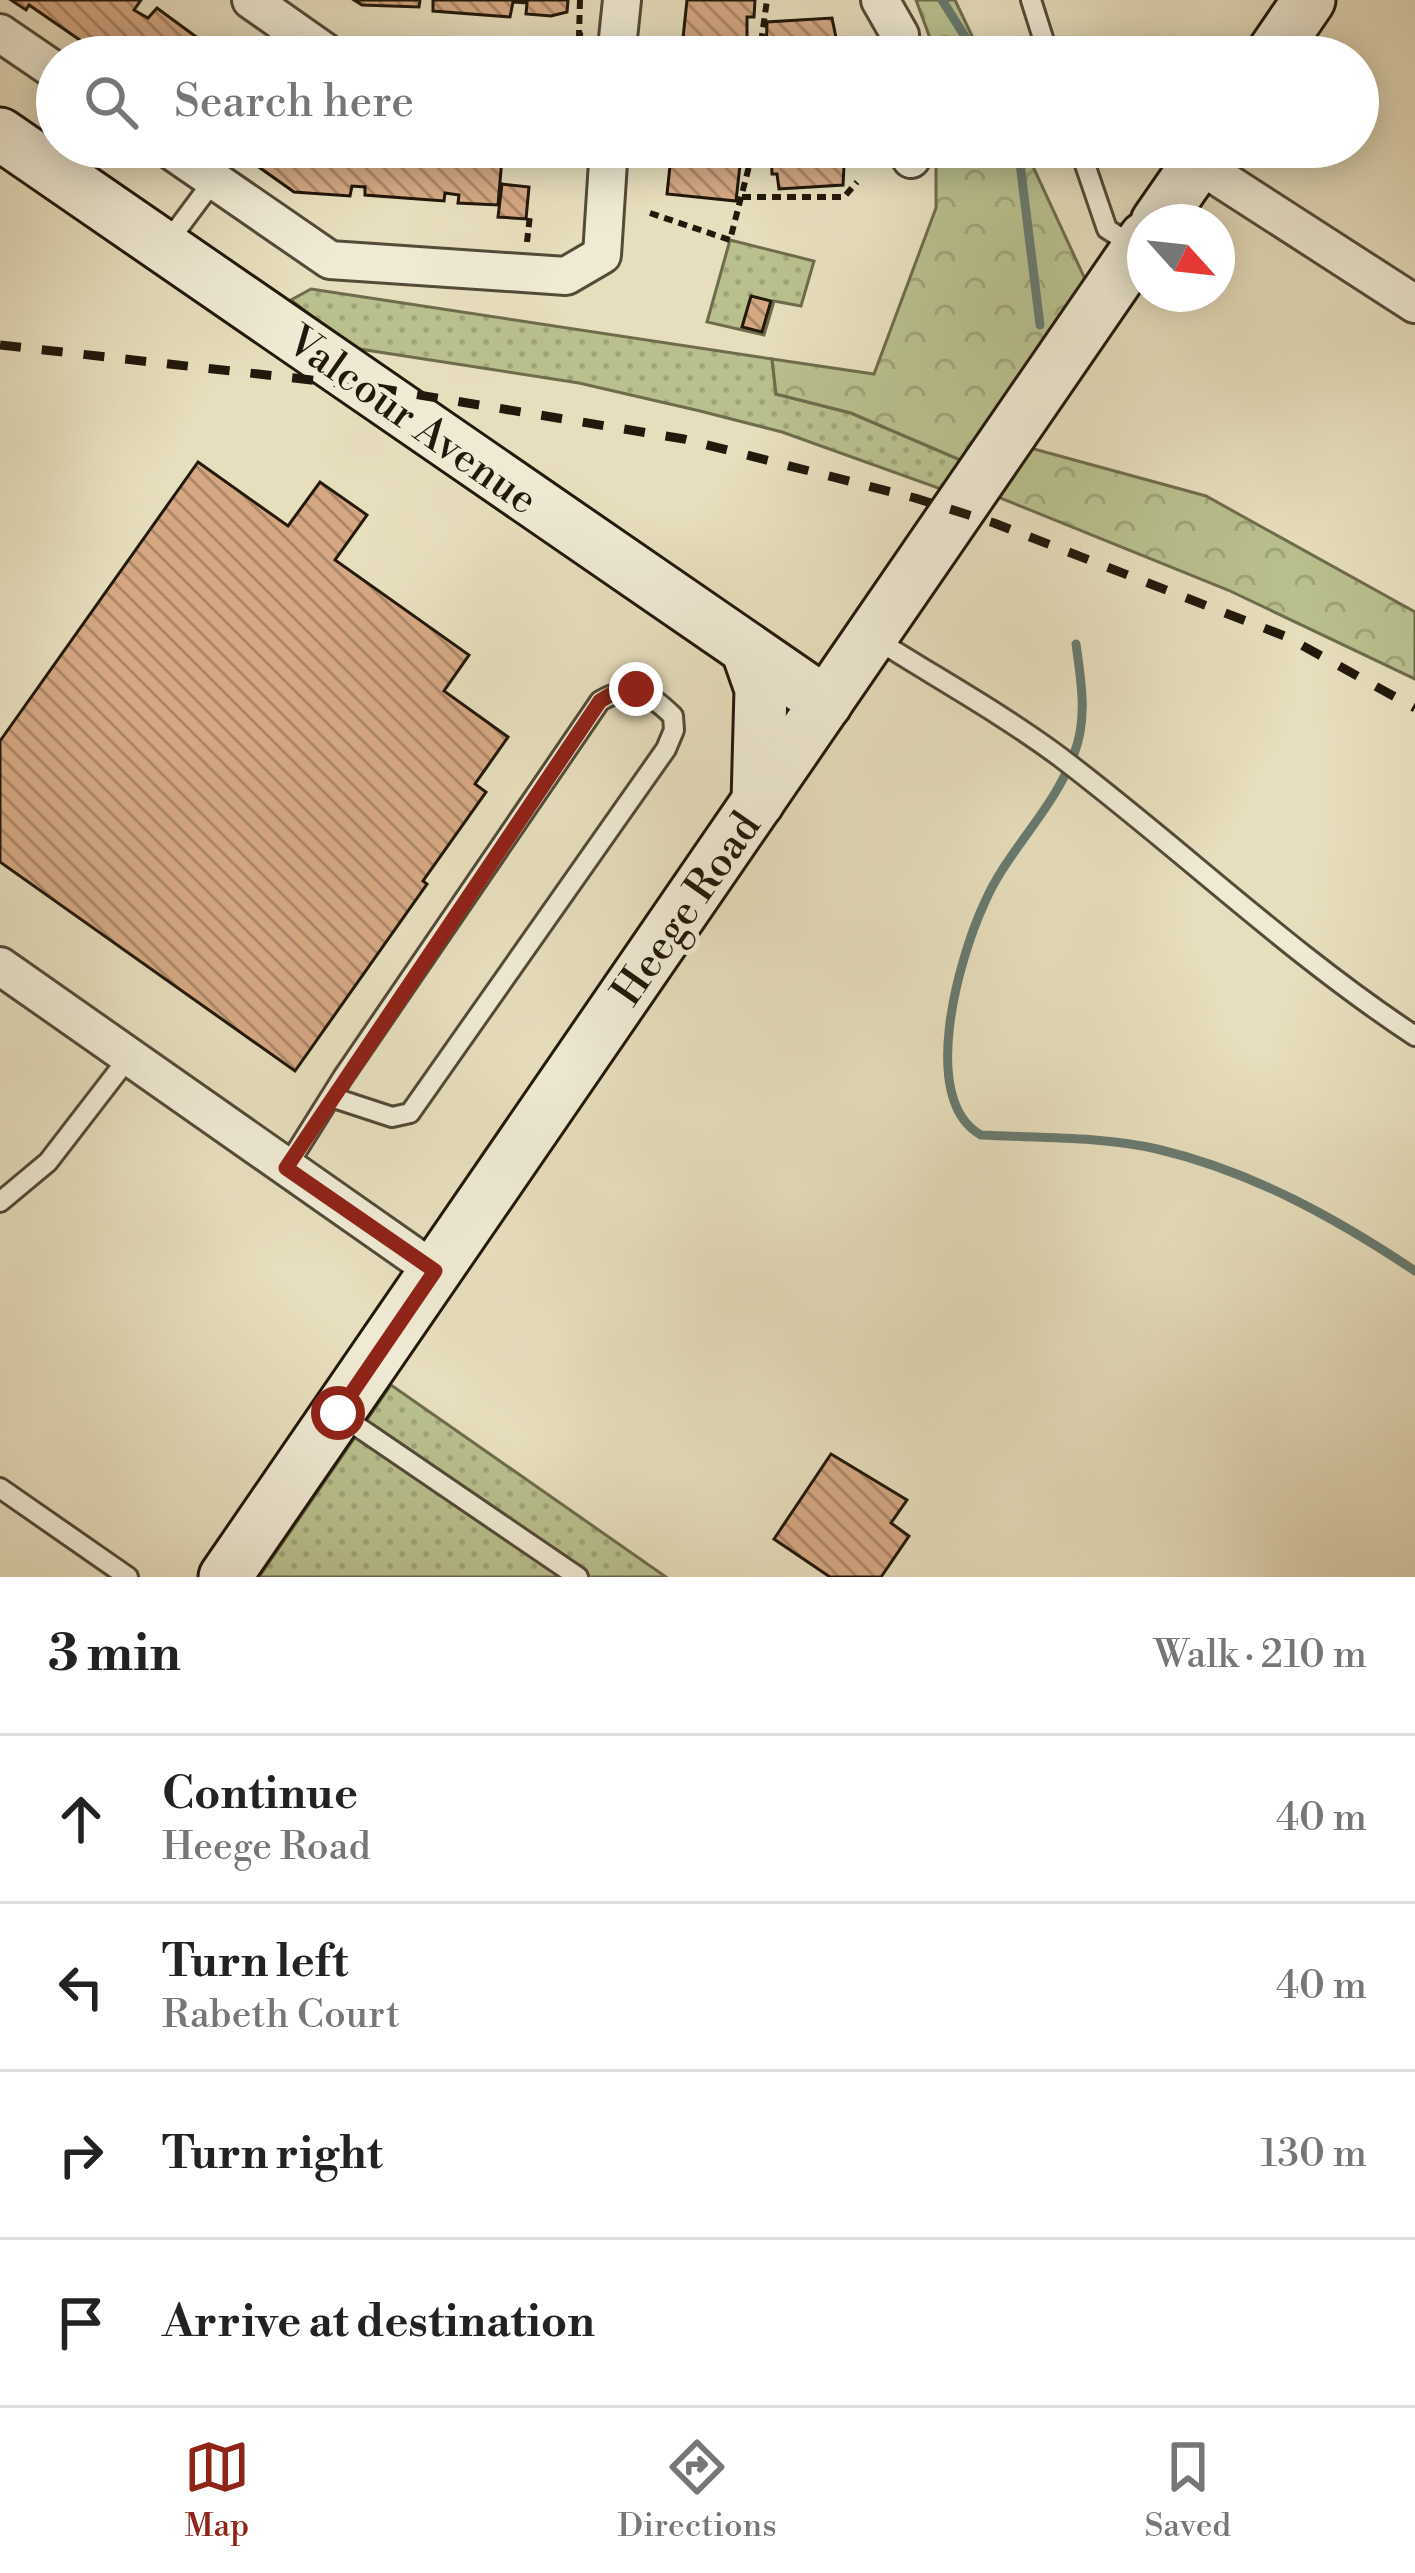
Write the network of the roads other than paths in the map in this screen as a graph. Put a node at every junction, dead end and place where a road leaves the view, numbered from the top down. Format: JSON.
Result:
{"nodes":[{"id":1,"x":251,"y":0,"type":"edge"},
{"id":2,"x":622,"y":0,"type":"edge"},
{"id":3,"x":880,"y":0,"type":"edge"},
{"id":4,"x":1031,"y":0,"type":"edge"},
{"id":5,"x":1309,"y":0,"type":"edge"},
{"id":6,"x":0,"y":33,"type":"edge"},
{"id":7,"x":302,"y":36,"type":"edge"},
{"id":8,"x":618,"y":36,"type":"edge"},
{"id":9,"x":900,"y":36,"type":"edge"},
{"id":10,"x":1042,"y":36,"type":"edge"},
{"id":11,"x":1284,"y":36,"type":"edge"},
{"id":12,"x":36,"y":58,"type":"edge"},
{"id":13,"x":0,"y":134,"type":"edge"},
{"id":14,"x":36,"y":159,"type":"edge"},
{"id":15,"x":49,"y":168,"type":"edge"},
{"id":16,"x":197,"y":168,"type":"edge"},
{"id":17,"x":608,"y":168,"type":"edge"},
{"id":18,"x":1085,"y":168,"type":"edge"},
{"id":19,"x":1194,"y":168,"type":"edge"},
{"id":20,"x":1221,"y":168,"type":"edge"},
{"id":21,"x":214,"y":180,"type":"junction"},
{"id":22,"x":1169,"y":204,"type":"edge"},
{"id":23,"x":1127,"y":233,"type":"edge"},
{"id":24,"x":164,"y":247,"type":"junction"},
{"id":25,"x":1127,"y":264,"type":"edge"},
{"id":26,"x":1415,"y":304,"type":"edge"},
{"id":27,"x":872,"y":637,"type":"junction"},
{"id":28,"x":747,"y":649,"type":"junction"},
{"id":29,"x":826,"y":703,"type":"junction"},
{"id":30,"x":758,"y":802,"type":"junction"},
{"id":31,"x":0,"y":966,"type":"edge"},
{"id":32,"x":1415,"y":1036,"type":"edge"},
{"id":33,"x":129,"y":1057,"type":"junction"},
{"id":34,"x":331,"y":1097,"type":"junction"},
{"id":35,"x":286,"y":1168,"type":"junction"},
{"id":36,"x":0,"y":1202,"type":"edge"},
{"id":37,"x":435,"y":1271,"type":"junction"},
{"id":38,"x":338,"y":1413,"type":"junction"},
{"id":39,"x":0,"y":1488,"type":"edge"},
{"id":40,"x":126,"y":1577,"type":"edge"},
{"id":41,"x":225,"y":1577,"type":"edge"},
{"id":42,"x":578,"y":1577,"type":"edge"}],
"edges":[{"from":1,"to":7,"type":"street"},
{"from":2,"to":8,"type":"street"},
{"from":3,"to":9,"type":"street"},
{"from":4,"to":10,"type":"lane"},
{"from":5,"to":11,"type":"street"},
{"from":6,"to":12,"type":"street"},
{"from":13,"to":14,"type":"street","name":"Valcour Avenue"},
{"from":15,"to":24,"type":"street","name":"Valcour Avenue"},
{"from":16,"to":21,"type":"street"},
{"from":17,"to":21,"type":"street"},
{"from":18,"to":23,"type":"lane"},
{"from":19,"to":22,"type":"street","name":"Heege Road"},
{"from":20,"to":26,"type":"street"},
{"from":21,"to":24,"type":"lane"},
{"from":24,"to":28,"type":"street","name":"Valcour Avenue"},
{"from":25,"to":27,"type":"street","name":"Heege Road"},
{"from":27,"to":29,"type":"street","name":"Heege Road"},
{"from":27,"to":32,"type":"lane"},
{"from":28,"to":29,"type":"street","name":"Valcour Avenue"},
{"from":28,"to":30,"type":"street"},
{"from":29,"to":30,"type":"street","name":"Heege Road"},
{"from":30,"to":37,"type":"street","name":"Heege Road"},
{"from":31,"to":33,"type":"street"},
{"from":33,"to":35,"type":"street"},
{"from":33,"to":36,"type":"lane"},
{"from":34,"to":34,"type":"lane"},
{"from":34,"to":35,"type":"lane"},
{"from":35,"to":37,"type":"street"},
{"from":37,"to":38,"type":"street","name":"Heege Road"},
{"from":38,"to":41,"type":"street","name":"Heege Road"},
{"from":38,"to":42,"type":"lane"},
{"from":39,"to":40,"type":"lane"}]}
